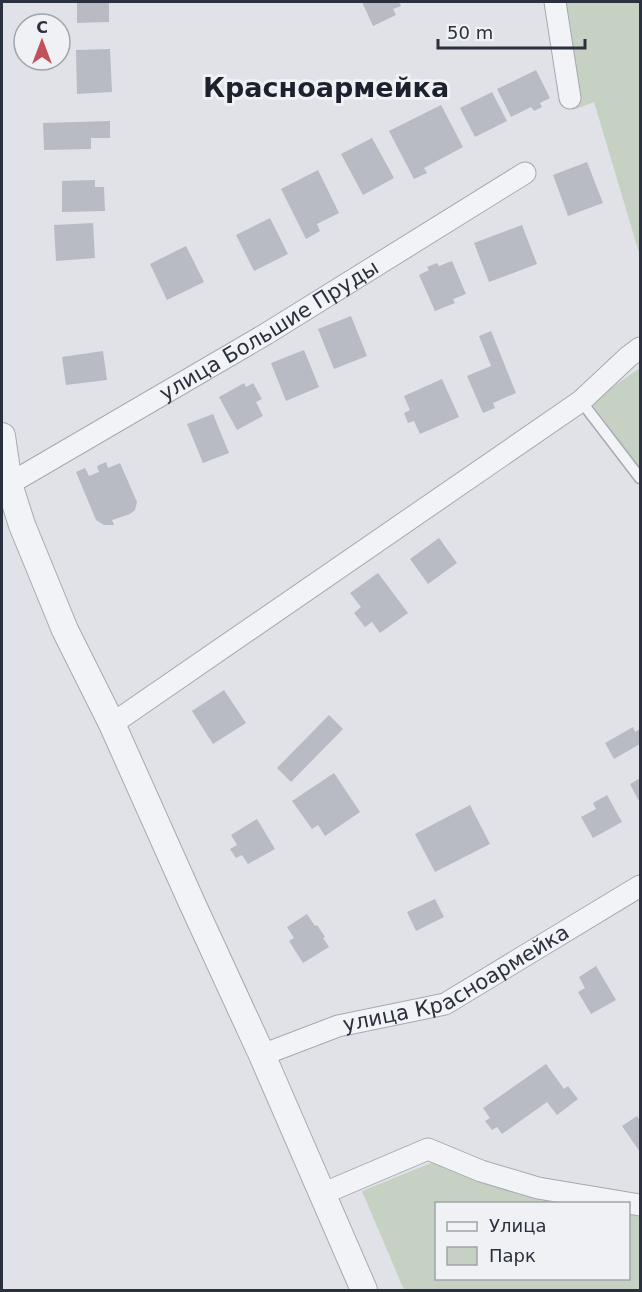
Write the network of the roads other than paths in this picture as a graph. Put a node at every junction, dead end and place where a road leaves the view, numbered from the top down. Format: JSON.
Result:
{"nodes":[{"id":1,"x":555,"y":2,"type":"edge"},
{"id":2,"x":570,"y":98,"type":"dead end"},
{"id":3,"x":525,"y":173,"type":"dead end"},
{"id":4,"x":640,"y":348,"type":"edge"},
{"id":5,"x":581,"y":400,"type":"junction"},
{"id":6,"x":2,"y":436,"type":"edge"},
{"id":7,"x":640,"y":478,"type":"edge"},
{"id":8,"x":9,"y":484,"type":"junction"},
{"id":9,"x":112,"y":724,"type":"junction"},
{"id":10,"x":640,"y":886,"type":"edge"},
{"id":11,"x":262,"y":1055,"type":"junction"},
{"id":12,"x":322,"y":1194,"type":"junction"},
{"id":13,"x":622,"y":1202,"type":"edge"},
{"id":14,"x":364,"y":1290,"type":"edge"}],
"edges":[{"from":1,"to":2,"type":"street"},
{"from":3,"to":8,"type":"street","name":"улица Большие Пруды"},
{"from":4,"to":5,"type":"street"},
{"from":5,"to":7,"type":"lane"},
{"from":5,"to":9,"type":"street"},
{"from":6,"to":8,"type":"street"},
{"from":8,"to":9,"type":"street"},
{"from":9,"to":11,"type":"street"},
{"from":10,"to":11,"type":"street","name":"улица Красноармейка"},
{"from":11,"to":12,"type":"street"},
{"from":12,"to":13,"type":"street"},
{"from":12,"to":14,"type":"street"}]}
